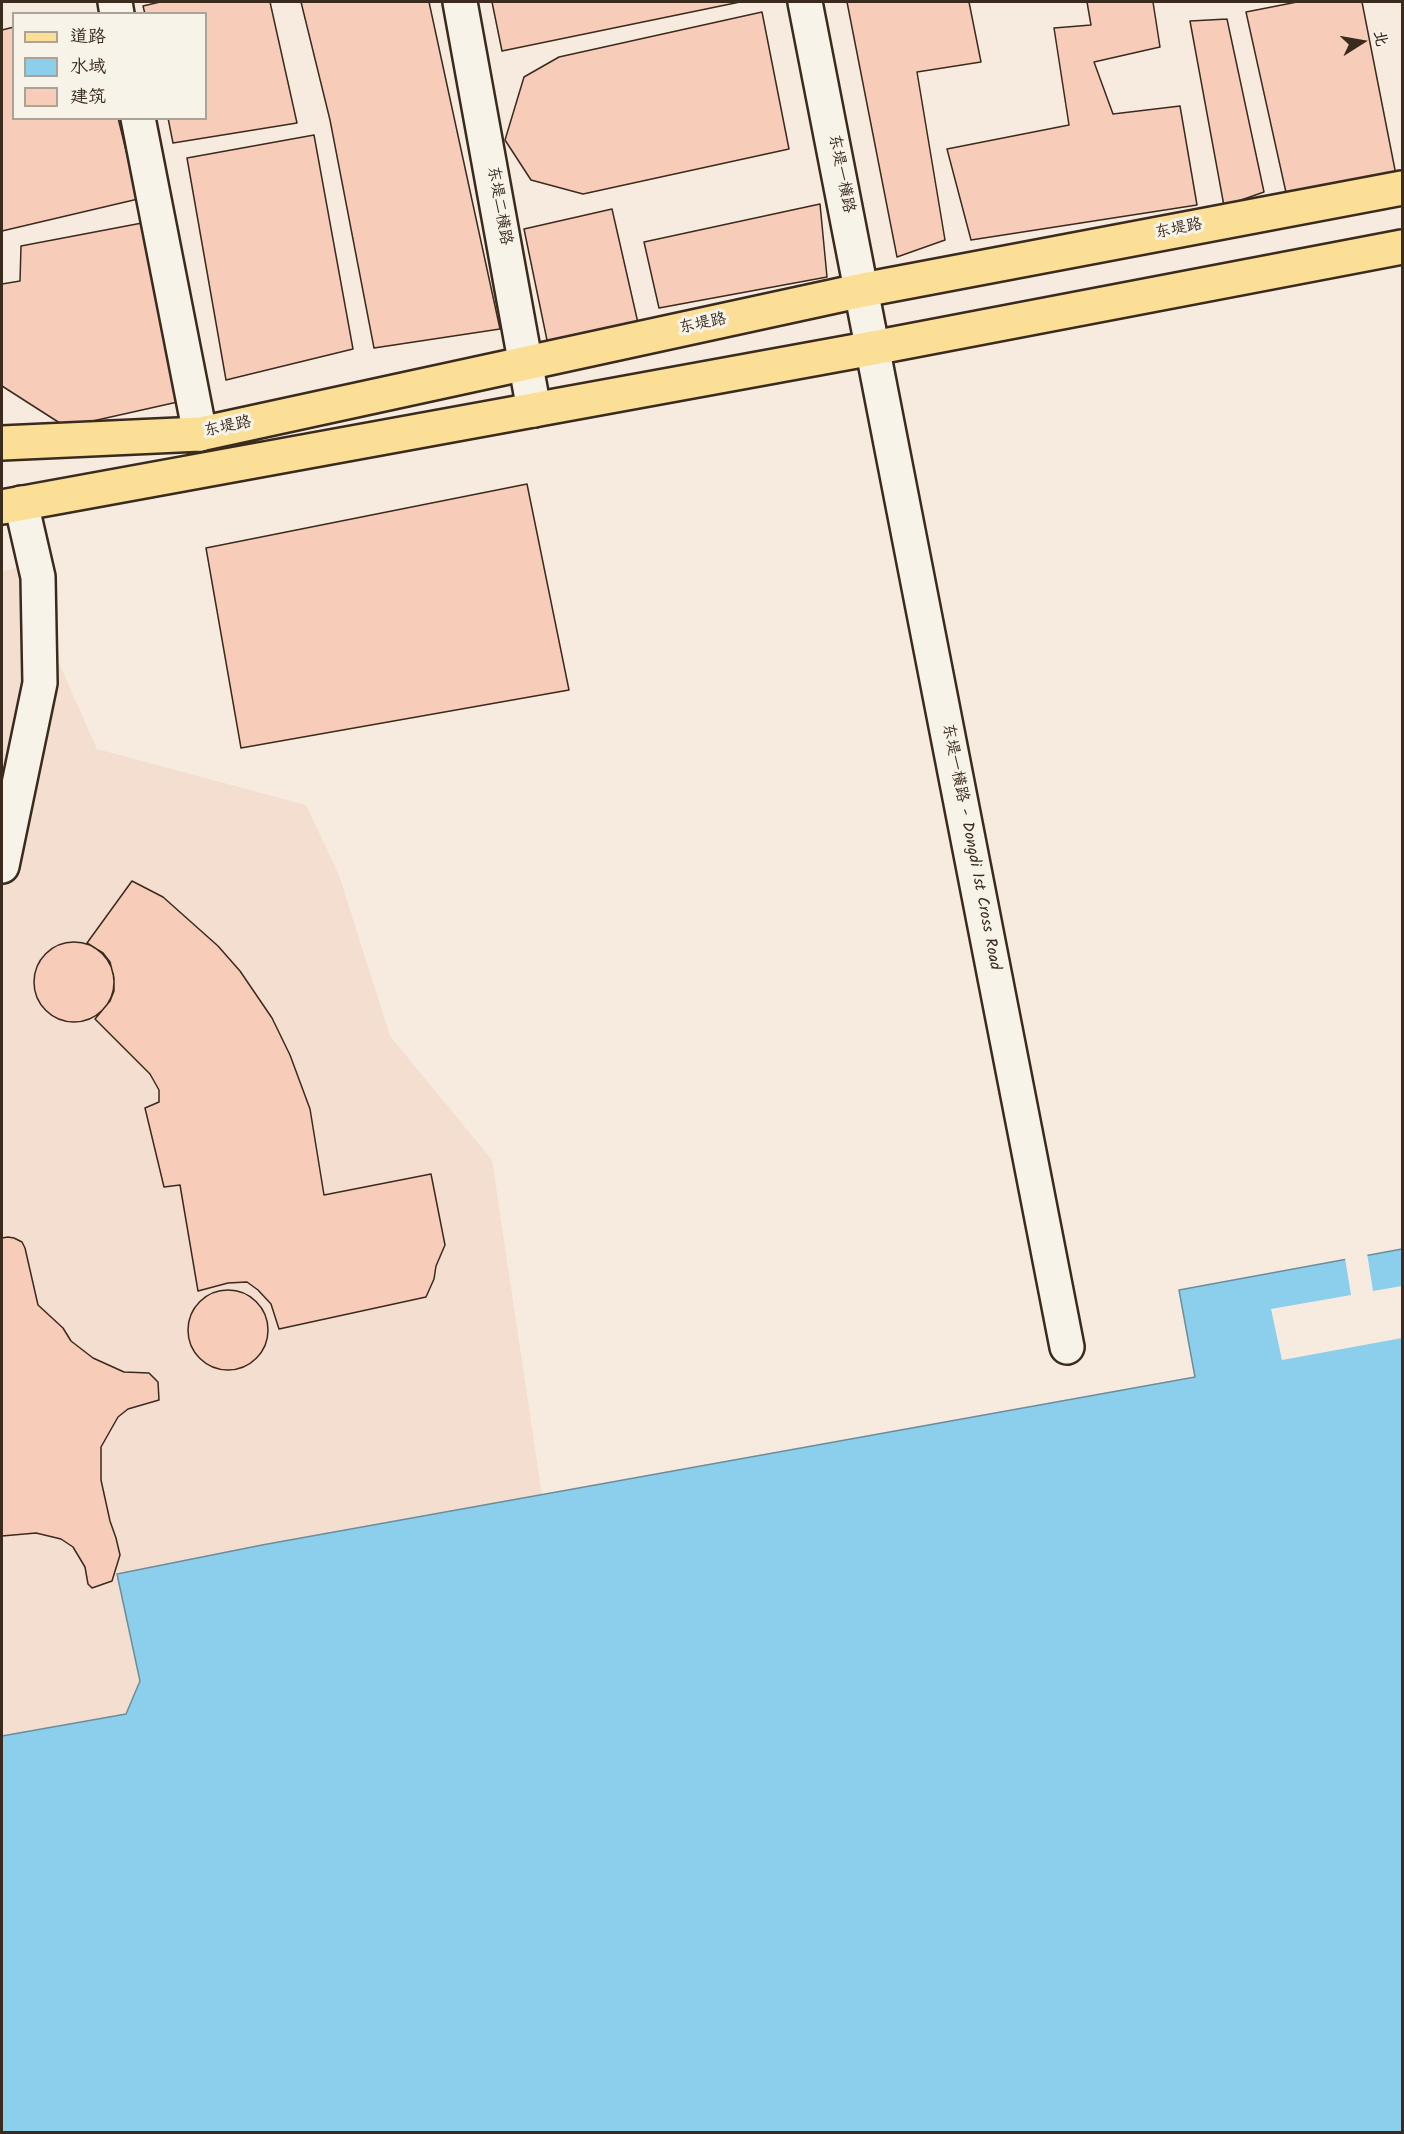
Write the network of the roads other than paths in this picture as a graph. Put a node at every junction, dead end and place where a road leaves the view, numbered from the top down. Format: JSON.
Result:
{"nodes":[{"id":1,"x":460,"y":2,"type":"edge"},
{"id":2,"x":805,"y":2,"type":"edge"},
{"id":3,"x":138,"y":120,"type":"edge"},
{"id":4,"x":1402,"y":188,"type":"edge"},
{"id":5,"x":1402,"y":247,"type":"edge"},
{"id":6,"x":863,"y":290,"type":"junction"},
{"id":7,"x":873,"y":348,"type":"junction"},
{"id":8,"x":527,"y":364,"type":"junction"},
{"id":9,"x":534,"y":410,"type":"junction"},
{"id":10,"x":200,"y":434,"type":"junction"},
{"id":11,"x":2,"y":443,"type":"edge"},
{"id":12,"x":11,"y":505,"type":"edge"},
{"id":13,"x":2,"y":866,"type":"edge"},
{"id":14,"x":1067,"y":1347,"type":"dead end"}],
"edges":[{"from":1,"to":8,"type":"street","name":"东堤二横路"},
{"from":2,"to":6,"type":"street","name":"东堤一横路"},
{"from":3,"to":10,"type":"street"},
{"from":4,"to":6,"type":"main road","name":"东堤路"},
{"from":5,"to":7,"type":"main road"},
{"from":6,"to":7,"type":"street","name":"东堤一横路"},
{"from":6,"to":8,"type":"main road","name":"东堤路"},
{"from":7,"to":9,"type":"main road"},
{"from":7,"to":14,"type":"street","name":"东堤一横路 - Dongdi 1st Cross Road"},
{"from":8,"to":9,"type":"street","name":"东堤二横路"},
{"from":8,"to":10,"type":"main road","name":"东堤路"},
{"from":9,"to":12,"type":"main road"},
{"from":10,"to":11,"type":"main road","name":"东堤路"},
{"from":12,"to":13,"type":"street"}]}
